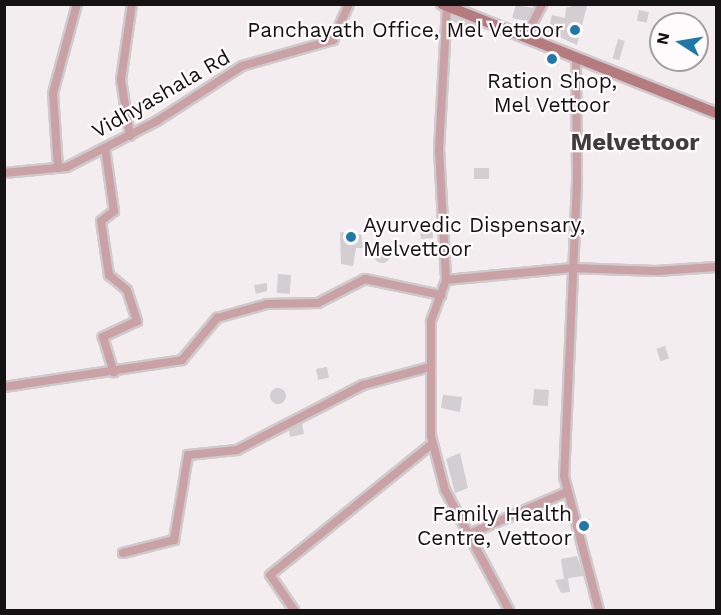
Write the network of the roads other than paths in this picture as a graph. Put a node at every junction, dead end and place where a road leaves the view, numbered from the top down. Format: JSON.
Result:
{"nodes":[{"id":1,"x":77,"y":4,"type":"edge"},
{"id":2,"x":132,"y":4,"type":"edge"},
{"id":3,"x":349,"y":4,"type":"edge"},
{"id":4,"x":542,"y":4,"type":"edge"},
{"id":5,"x":445,"y":5,"type":"edge"},
{"id":6,"x":525,"y":38,"type":"junction"},
{"id":7,"x":576,"y":58,"type":"junction"},
{"id":8,"x":717,"y":113,"type":"edge"},
{"id":9,"x":130,"y":136,"type":"junction"},
{"id":10,"x":105,"y":148,"type":"junction"},
{"id":11,"x":58,"y":168,"type":"junction"},
{"id":12,"x":4,"y":173,"type":"edge"},
{"id":13,"x":572,"y":267,"type":"junction"},
{"id":14,"x":717,"y":267,"type":"edge"},
{"id":15,"x":447,"y":280,"type":"junction"},
{"id":16,"x":441,"y":295,"type":"junction"},
{"id":17,"x":430,"y":367,"type":"junction"},
{"id":18,"x":114,"y":372,"type":"junction"},
{"id":19,"x":4,"y":387,"type":"edge"},
{"id":20,"x":432,"y":444,"type":"junction"},
{"id":21,"x":567,"y":492,"type":"junction"},
{"id":22,"x":469,"y":534,"type":"junction"},
{"id":23,"x":123,"y":553,"type":"dead end"},
{"id":24,"x":294,"y":610,"type":"edge"},
{"id":25,"x":508,"y":610,"type":"edge"},
{"id":26,"x":599,"y":610,"type":"edge"}],
"edges":[{"from":1,"to":11,"type":"street"},
{"from":2,"to":9,"type":"street"},
{"from":3,"to":9,"type":"street","name":"Vidhyashala Rd"},
{"from":4,"to":6,"type":"street"},
{"from":5,"to":6,"type":"main road"},
{"from":5,"to":15,"type":"street"},
{"from":6,"to":7,"type":"main road"},
{"from":7,"to":8,"type":"main road"},
{"from":7,"to":13,"type":"street"},
{"from":9,"to":10,"type":"street","name":"Vidhyashala Rd"},
{"from":10,"to":11,"type":"street","name":"Vidhyashala Rd"},
{"from":10,"to":18,"type":"street"},
{"from":11,"to":12,"type":"street","name":"Vidhyashala Rd"},
{"from":13,"to":14,"type":"street"},
{"from":13,"to":15,"type":"street"},
{"from":13,"to":21,"type":"street"},
{"from":15,"to":16,"type":"street"},
{"from":16,"to":17,"type":"street"},
{"from":16,"to":18,"type":"street"},
{"from":17,"to":20,"type":"street"},
{"from":17,"to":23,"type":"street"},
{"from":18,"to":19,"type":"street"},
{"from":20,"to":22,"type":"street"},
{"from":20,"to":24,"type":"street"},
{"from":21,"to":22,"type":"street"},
{"from":21,"to":26,"type":"street"},
{"from":22,"to":25,"type":"street"}]}
